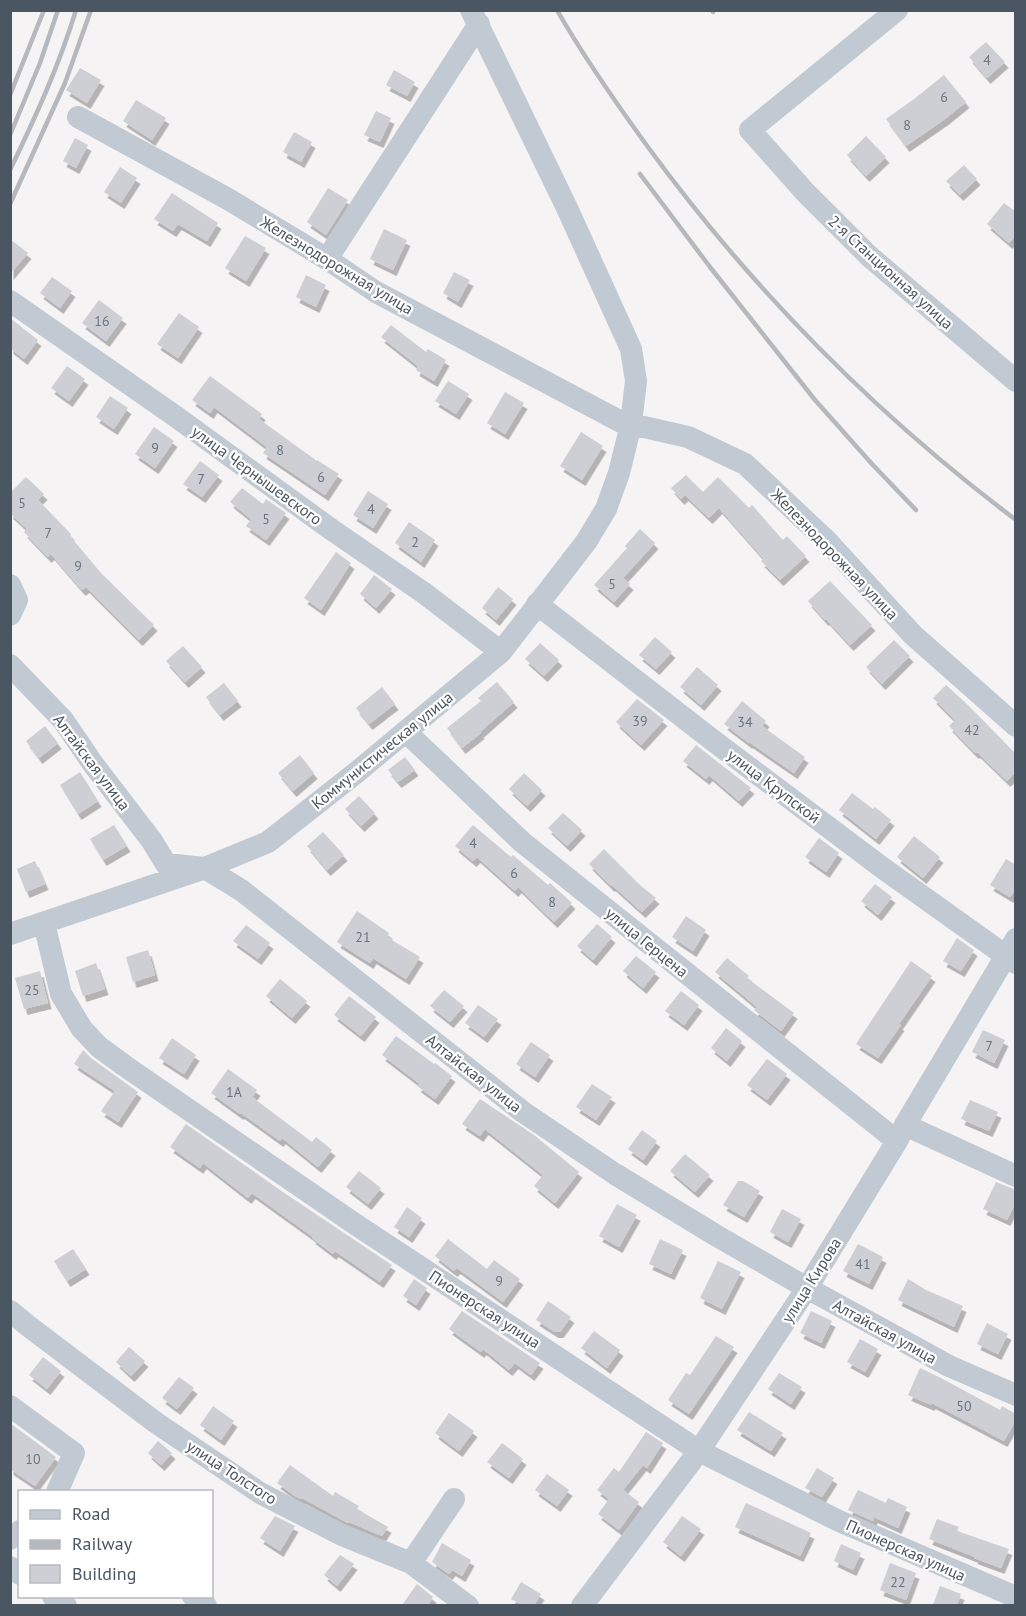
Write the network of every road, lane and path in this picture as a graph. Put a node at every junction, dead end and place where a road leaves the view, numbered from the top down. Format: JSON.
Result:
{"nodes":[{"id":1,"x":897,"y":10,"type":"edge"},
{"id":2,"x":475,"y":17,"type":"edge"},
{"id":3,"x":78,"y":117,"type":"dead end"},
{"id":4,"x":327,"y":259,"type":"junction"},
{"id":5,"x":10,"y":301,"type":"edge"},
{"id":6,"x":1016,"y":381,"type":"edge"},
{"id":7,"x":631,"y":424,"type":"junction"},
{"id":8,"x":10,"y":585,"type":"edge"},
{"id":9,"x":537,"y":604,"type":"junction"},
{"id":10,"x":10,"y":615,"type":"edge"},
{"id":11,"x":501,"y":652,"type":"junction"},
{"id":12,"x":10,"y":665,"type":"edge"},
{"id":13,"x":1016,"y":726,"type":"edge"},
{"id":14,"x":406,"y":732,"type":"junction"},
{"id":15,"x":205,"y":868,"type":"junction"},
{"id":16,"x":44,"y":922,"type":"junction"},
{"id":17,"x":10,"y":934,"type":"edge"},
{"id":18,"x":1012,"y":952,"type":"edge"},
{"id":19,"x":901,"y":1133,"type":"junction"},
{"id":20,"x":1016,"y":1176,"type":"edge"},
{"id":21,"x":807,"y":1288,"type":"junction"},
{"id":22,"x":10,"y":1311,"type":"edge"},
{"id":23,"x":1016,"y":1395,"type":"edge"},
{"id":24,"x":10,"y":1406,"type":"edge"},
{"id":25,"x":699,"y":1451,"type":"junction"},
{"id":26,"x":57,"y":1490,"type":"edge"},
{"id":27,"x":454,"y":1499,"type":"dead end"},
{"id":28,"x":411,"y":1563,"type":"junction"},
{"id":29,"x":1016,"y":1597,"type":"edge"},
{"id":30,"x":468,"y":1605,"type":"edge"},
{"id":31,"x":582,"y":1605,"type":"edge"}],
"edges":[{"from":1,"to":6,"type":"street","name":"2-я Станционная улица"},
{"from":2,"to":4,"type":"street"},
{"from":2,"to":7,"type":"street"},
{"from":3,"to":4,"type":"street","name":"Железнодорожная улица"},
{"from":4,"to":7,"type":"street","name":"Железнодорожная улица"},
{"from":5,"to":11,"type":"street","name":"улица Чернышевского"},
{"from":7,"to":9,"type":"street","name":"Коммунистическая улица"},
{"from":7,"to":13,"type":"street","name":"Железнодорожная улица"},
{"from":8,"to":10,"type":"street"},
{"from":9,"to":11,"type":"street","name":"Коммунистическая улица"},
{"from":9,"to":18,"type":"street","name":"улица Крупской"},
{"from":11,"to":14,"type":"street","name":"Коммунистическая улица"},
{"from":12,"to":15,"type":"street","name":"Алтайская улица"},
{"from":14,"to":15,"type":"street","name":"Коммунистическая улица"},
{"from":14,"to":19,"type":"street","name":"улица Герцена"},
{"from":15,"to":16,"type":"street","name":"Коммунистическая улица"},
{"from":15,"to":21,"type":"street","name":"Алтайская улица"},
{"from":16,"to":17,"type":"street","name":"Коммунистическая улица"},
{"from":16,"to":25,"type":"street","name":"Пионерская улица"},
{"from":18,"to":19,"type":"street","name":"улица Кирова"},
{"from":19,"to":20,"type":"street","name":"улица Герцена"},
{"from":19,"to":21,"type":"street","name":"улица Кирова"},
{"from":21,"to":23,"type":"street","name":"Алтайская улица"},
{"from":21,"to":25,"type":"street","name":"улица Кирова"},
{"from":22,"to":28,"type":"street","name":"улица Толстого"},
{"from":24,"to":26,"type":"street"},
{"from":25,"to":29,"type":"street","name":"Пионерская улица"},
{"from":25,"to":31,"type":"street","name":"улица Кирова"},
{"from":27,"to":28,"type":"street"},
{"from":28,"to":30,"type":"street","name":"улица Толстого"}]}
